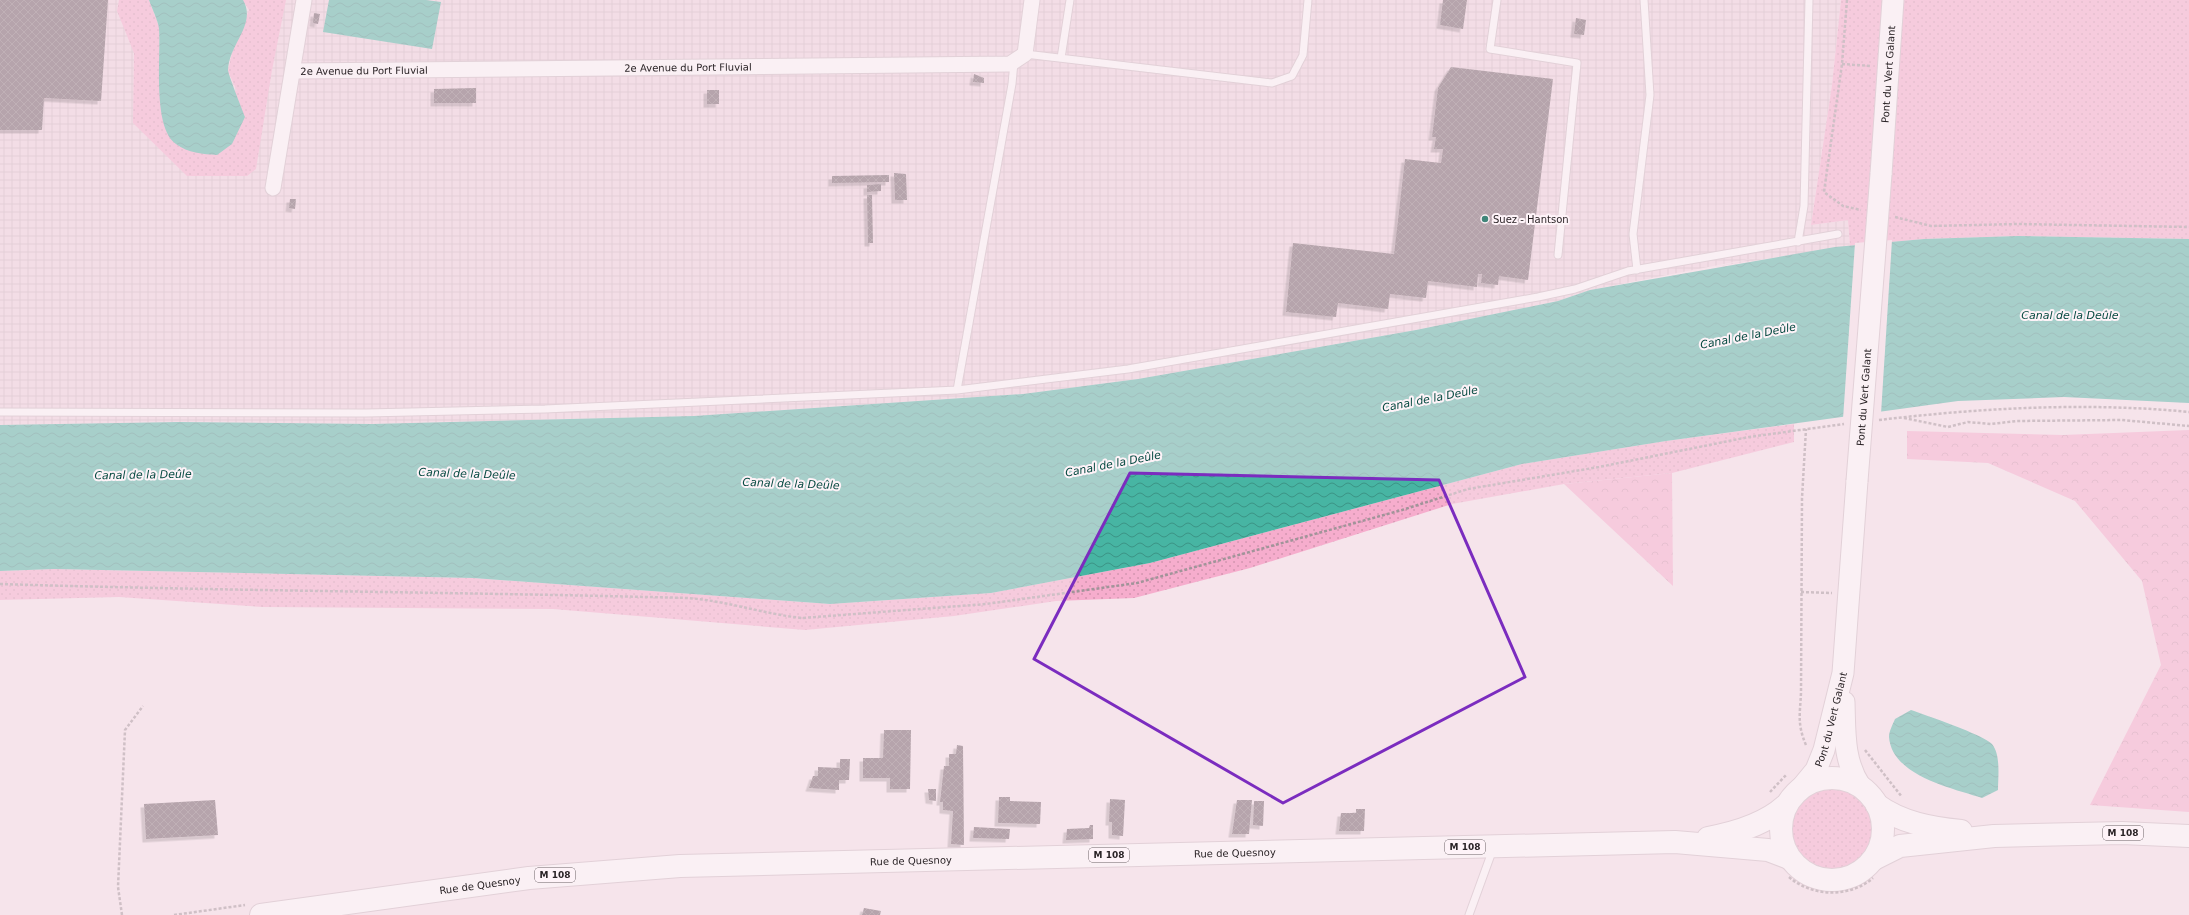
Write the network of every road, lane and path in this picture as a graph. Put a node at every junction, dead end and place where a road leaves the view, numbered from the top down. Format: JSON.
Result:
{"nodes":[{"id":1,"x":304,"y":0,"type":"edge"},
{"id":2,"x":1032,"y":0,"type":"edge"},
{"id":3,"x":1070,"y":0,"type":"edge"},
{"id":4,"x":1308,"y":0,"type":"edge"},
{"id":5,"x":1497,"y":0,"type":"edge"},
{"id":6,"x":1644,"y":0,"type":"edge"},
{"id":7,"x":1809,"y":0,"type":"edge"},
{"id":8,"x":1847,"y":0,"type":"edge"},
{"id":9,"x":1893,"y":0,"type":"edge"},
{"id":10,"x":1020,"y":57,"type":"junction"},
{"id":11,"x":1061,"y":58,"type":"junction"},
{"id":12,"x":1842,"y":64,"type":"junction"},
{"id":13,"x":1877,"y":67,"type":"dead end"},
{"id":14,"x":294,"y":71,"type":"junction"},
{"id":15,"x":273,"y":188,"type":"dead end"},
{"id":16,"x":1824,"y":192,"type":"dead end"},
{"id":17,"x":1931,"y":226,"type":"dead end"},
{"id":18,"x":2189,"y":227,"type":"edge"},
{"id":19,"x":1838,"y":234,"type":"dead end"},
{"id":20,"x":1798,"y":242,"type":"junction"},
{"id":21,"x":1558,"y":255,"type":"dead end"},
{"id":22,"x":1637,"y":270,"type":"junction"},
{"id":23,"x":957,"y":390,"type":"junction"},
{"id":24,"x":0,"y":412,"type":"edge"},
{"id":25,"x":2189,"y":412,"type":"edge"},
{"id":26,"x":1902,"y":417,"type":"junction"},
{"id":27,"x":1872,"y":421,"type":"dead end"},
{"id":28,"x":1850,"y":423,"type":"dead end"},
{"id":29,"x":2189,"y":426,"type":"edge"},
{"id":30,"x":1806,"y":428,"type":"junction"},
{"id":31,"x":0,"y":584,"type":"edge"},
{"id":32,"x":1801,"y":592,"type":"junction"},
{"id":33,"x":1838,"y":594,"type":"dead end"},
{"id":34,"x":1843,"y":673,"type":"junction"},
{"id":35,"x":143,"y":706,"type":"dead end"},
{"id":36,"x":1806,"y":746,"type":"dead end"},
{"id":37,"x":1860,"y":786,"type":"junction"},
{"id":38,"x":1802,"y":787,"type":"junction"},
{"id":39,"x":1877,"y":805,"type":"junction"},
{"id":40,"x":1785,"y":806,"type":"junction"},
{"id":41,"x":1994,"y":836,"type":"junction"},
{"id":42,"x":2189,"y":836,"type":"edge"},
{"id":43,"x":1675,"y":842,"type":"junction"},
{"id":44,"x":1493,"y":847,"type":"junction"},
{"id":45,"x":1789,"y":858,"type":"junction"},
{"id":46,"x":1874,"y":858,"type":"junction"},
{"id":47,"x":122,"y":915,"type":"edge"},
{"id":48,"x":261,"y":915,"type":"edge"},
{"id":49,"x":1468,"y":915,"type":"edge"}],
"edges":[{"from":1,"to":14,"type":"street"},
{"from":2,"to":10,"type":"street"},
{"from":3,"to":11,"type":"lane"},
{"from":4,"to":11,"type":"lane"},
{"from":5,"to":21,"type":"lane"},
{"from":6,"to":22,"type":"lane"},
{"from":7,"to":20,"type":"lane"},
{"from":8,"to":12,"type":"path"},
{"from":9,"to":34,"type":"main road","name":"Pont du Vert Galant","bridge":true},
{"from":10,"to":11,"type":"lane"},
{"from":10,"to":14,"type":"street","name":"2e Avenue du Port Fluvial"},
{"from":10,"to":23,"type":"lane"},
{"from":12,"to":13,"type":"path"},
{"from":12,"to":16,"type":"path"},
{"from":14,"to":15,"type":"street"},
{"from":17,"to":18,"type":"path"},
{"from":19,"to":20,"type":"lane"},
{"from":20,"to":22,"type":"lane"},
{"from":22,"to":23,"type":"lane"},
{"from":23,"to":24,"type":"lane"},
{"from":25,"to":26,"type":"path"},
{"from":26,"to":27,"type":"path"},
{"from":26,"to":29,"type":"path"},
{"from":28,"to":30,"type":"path"},
{"from":30,"to":31,"type":"path"},
{"from":30,"to":32,"type":"path"},
{"from":32,"to":33,"type":"path"},
{"from":32,"to":36,"type":"path"},
{"from":34,"to":37,"type":"main road"},
{"from":34,"to":38,"type":"main road","name":"Pont du Vert Galant"},
{"from":35,"to":47,"type":"path"},
{"from":37,"to":38,"type":"main road"},
{"from":37,"to":39,"type":"main road"},
{"from":38,"to":40,"type":"main road"},
{"from":39,"to":41,"type":"main road","number":"M 108"},
{"from":39,"to":46,"type":"main road"},
{"from":40,"to":43,"type":"main road","number":"M 108"},
{"from":40,"to":45,"type":"main road"},
{"from":41,"to":42,"type":"main road","number":"M 108"},
{"from":41,"to":46,"type":"main road","number":"M 108"},
{"from":43,"to":44,"type":"main road","name":"Rue de Quesnoy","number":"M 108"},
{"from":43,"to":45,"type":"main road","number":"M 108"},
{"from":44,"to":48,"type":"main road","name":"Rue de Quesnoy","number":"M 108"},
{"from":44,"to":49,"type":"lane"},
{"from":45,"to":46,"type":"main road"}]}
